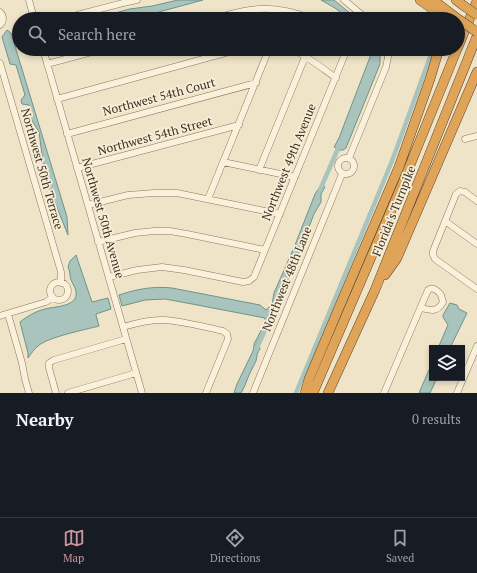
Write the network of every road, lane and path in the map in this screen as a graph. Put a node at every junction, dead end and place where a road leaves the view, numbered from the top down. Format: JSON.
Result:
{"nodes":[{"id":1,"x":29,"y":0,"type":"edge"},
{"id":2,"x":137,"y":0,"type":"edge"},
{"id":3,"x":344,"y":0,"type":"edge"},
{"id":4,"x":420,"y":0,"type":"edge"},
{"id":5,"x":456,"y":0,"type":"edge"},
{"id":6,"x":434,"y":1,"type":"edge"},
{"id":7,"x":477,"y":1,"type":"edge"},
{"id":8,"x":463,"y":8,"type":"edge"},
{"id":9,"x":477,"y":9,"type":"edge"},
{"id":10,"x":0,"y":12,"type":"edge"},
{"id":11,"x":32,"y":12,"type":"edge"},
{"id":12,"x":88,"y":12,"type":"edge"},
{"id":13,"x":238,"y":12,"type":"edge"},
{"id":14,"x":293,"y":12,"type":"edge"},
{"id":15,"x":359,"y":12,"type":"edge"},
{"id":16,"x":436,"y":12,"type":"edge"},
{"id":17,"x":477,"y":15,"type":"edge"},
{"id":18,"x":0,"y":25,"type":"edge"},
{"id":19,"x":477,"y":25,"type":"edge"},
{"id":20,"x":465,"y":31,"type":"edge"},
{"id":21,"x":477,"y":32,"type":"edge"},
{"id":22,"x":477,"y":36,"type":"edge"},
{"id":23,"x":45,"y":56,"type":"edge"},
{"id":24,"x":77,"y":56,"type":"edge"},
{"id":25,"x":214,"y":56,"type":"edge"},
{"id":26,"x":266,"y":56,"type":"edge"},
{"id":27,"x":345,"y":56,"type":"edge"},
{"id":28,"x":387,"y":56,"type":"edge"},
{"id":29,"x":437,"y":56,"type":"edge"},
{"id":30,"x":455,"y":56,"type":"edge"},
{"id":31,"x":305,"y":57,"type":"joint"},
{"id":32,"x":0,"y":63,"type":"edge"},
{"id":33,"x":47,"y":64,"type":"junction"},
{"id":34,"x":477,"y":72,"type":"edge"},
{"id":35,"x":336,"y":78,"type":"junction"},
{"id":36,"x":256,"y":83,"type":"junction"},
{"id":37,"x":57,"y":99,"type":"junction"},
{"id":38,"x":239,"y":125,"type":"junction"},
{"id":39,"x":67,"y":134,"type":"junction"},
{"id":40,"x":477,"y":136,"type":"edge"},
{"id":41,"x":465,"y":139,"type":"dead end"},
{"id":42,"x":349,"y":158,"type":"junction"},
{"id":43,"x":223,"y":162,"type":"junction"},
{"id":44,"x":77,"y":168,"type":"junction"},
{"id":45,"x":259,"y":170,"type":"junction"},
{"id":46,"x":342,"y":174,"type":"junction"},
{"id":47,"x":295,"y":177,"type":"junction"},
{"id":48,"x":208,"y":198,"type":"junction"},
{"id":49,"x":477,"y":200,"type":"edge"},
{"id":50,"x":88,"y":205,"type":"junction"},
{"id":51,"x":280,"y":214,"type":"junction"},
{"id":52,"x":445,"y":221,"type":"junction"},
{"id":53,"x":98,"y":242,"type":"junction"},
{"id":54,"x":477,"y":244,"type":"edge"},
{"id":55,"x":265,"y":250,"type":"junction"},
{"id":56,"x":109,"y":277,"type":"junction"},
{"id":57,"x":61,"y":283,"type":"junction"},
{"id":58,"x":477,"y":289,"type":"edge"},
{"id":59,"x":375,"y":290,"type":"junction"},
{"id":60,"x":53,"y":297,"type":"junction"},
{"id":61,"x":421,"y":308,"type":"dead end"},
{"id":62,"x":8,"y":314,"type":"junction"},
{"id":63,"x":0,"y":316,"type":"edge"},
{"id":64,"x":123,"y":327,"type":"junction"},
{"id":65,"x":126,"y":339,"type":"junction"},
{"id":66,"x":477,"y":346,"type":"edge"},
{"id":67,"x":136,"y":373,"type":"junction"},
{"id":68,"x":29,"y":393,"type":"edge"},
{"id":69,"x":56,"y":393,"type":"edge"},
{"id":70,"x":68,"y":393,"type":"edge"},
{"id":71,"x":142,"y":393,"type":"edge"},
{"id":72,"x":206,"y":393,"type":"edge"},
{"id":73,"x":252,"y":393,"type":"edge"},
{"id":74,"x":305,"y":393,"type":"edge"},
{"id":75,"x":313,"y":393,"type":"edge"},
{"id":76,"x":328,"y":393,"type":"edge"},
{"id":77,"x":384,"y":393,"type":"edge"},
{"id":78,"x":456,"y":393,"type":"edge"}],
"edges":[{"from":1,"to":11,"type":"street"},
{"from":2,"to":12,"type":"street"},
{"from":3,"to":15,"type":"street"},
{"from":4,"to":16,"type":"highway"},
{"from":5,"to":8,"type":"highway"},
{"from":6,"to":8,"type":"highway"},
{"from":7,"to":20,"type":"highway","name":"Florida's Turnpike"},
{"from":8,"to":9,"type":"highway"},
{"from":8,"to":17,"type":"highway","bridge":true},
{"from":8,"to":19,"type":"highway"},
{"from":8,"to":21,"type":"highway","bridge":true},
{"from":10,"to":18,"type":"street"},
{"from":13,"to":14,"type":"street"},
{"from":22,"to":59,"type":"highway","name":"Florida's Turnpike"},
{"from":23,"to":33,"type":"street","name":"Northwest 50th Avenue"},
{"from":24,"to":33,"type":"street"},
{"from":25,"to":37,"type":"street"},
{"from":26,"to":36,"type":"street"},
{"from":27,"to":35,"type":"street","name":"Northwest 49th Avenue"},
{"from":28,"to":42,"type":"street","name":"Northwest 48th Lane"},
{"from":29,"to":74,"type":"highway"},
{"from":30,"to":75,"type":"highway","name":"Florida's Turnpike"},
{"from":31,"to":35,"type":"street"},
{"from":31,"to":45,"type":"street"},
{"from":32,"to":57,"type":"street","name":"Northwest 50th Terrace"},
{"from":33,"to":37,"type":"street","name":"Northwest 50th Avenue"},
{"from":34,"to":59,"type":"highway"},
{"from":35,"to":47,"type":"street","name":"Northwest 49th Avenue"},
{"from":36,"to":38,"type":"street"},
{"from":36,"to":39,"type":"street","name":"Northwest 54th Court"},
{"from":37,"to":39,"type":"street","name":"Northwest 50th Avenue"},
{"from":38,"to":43,"type":"street"},
{"from":38,"to":44,"type":"street","name":"Northwest 54th Street"},
{"from":39,"to":44,"type":"street","name":"Northwest 50th Avenue"},
{"from":40,"to":41,"type":"street"},
{"from":42,"to":46,"type":"street","name":"Northwest 48th Lane"},
{"from":42,"to":46,"type":"street","name":"Northwest 48th Lane"},
{"from":43,"to":45,"type":"street"},
{"from":43,"to":48,"type":"street"},
{"from":44,"to":50,"type":"street","name":"Northwest 50th Avenue"},
{"from":45,"to":47,"type":"street"},
{"from":46,"to":73,"type":"street","name":"Northwest 48th Lane"},
{"from":47,"to":51,"type":"street","name":"Northwest 49th Avenue"},
{"from":48,"to":50,"type":"street"},
{"from":48,"to":51,"type":"street"},
{"from":49,"to":52,"type":"street"},
{"from":50,"to":53,"type":"street","name":"Northwest 50th Avenue"},
{"from":51,"to":55,"type":"street","name":"Northwest 49th Avenue"},
{"from":52,"to":54,"type":"street"},
{"from":52,"to":58,"type":"street"},
{"from":53,"to":55,"type":"street"},
{"from":53,"to":56,"type":"street","name":"Northwest 50th Avenue"},
{"from":55,"to":56,"type":"street","name":"Northwest 49th Avenue"},
{"from":56,"to":64,"type":"street","name":"Northwest 50th Avenue"},
{"from":57,"to":60,"type":"street"},
{"from":57,"to":60,"type":"street"},
{"from":59,"to":76,"type":"highway","name":"Florida's Turnpike"},
{"from":60,"to":62,"type":"street"},
{"from":61,"to":77,"type":"street"},
{"from":62,"to":63,"type":"street"},
{"from":62,"to":68,"type":"street"},
{"from":64,"to":65,"type":"street","name":"Northwest 50th Avenue"},
{"from":64,"to":72,"type":"street"},
{"from":65,"to":67,"type":"street","name":"Northwest 50th Avenue"},
{"from":65,"to":69,"type":"street"},
{"from":66,"to":78,"type":"street"},
{"from":67,"to":70,"type":"street"},
{"from":67,"to":71,"type":"street","name":"Northwest 50th Avenue"}]}
